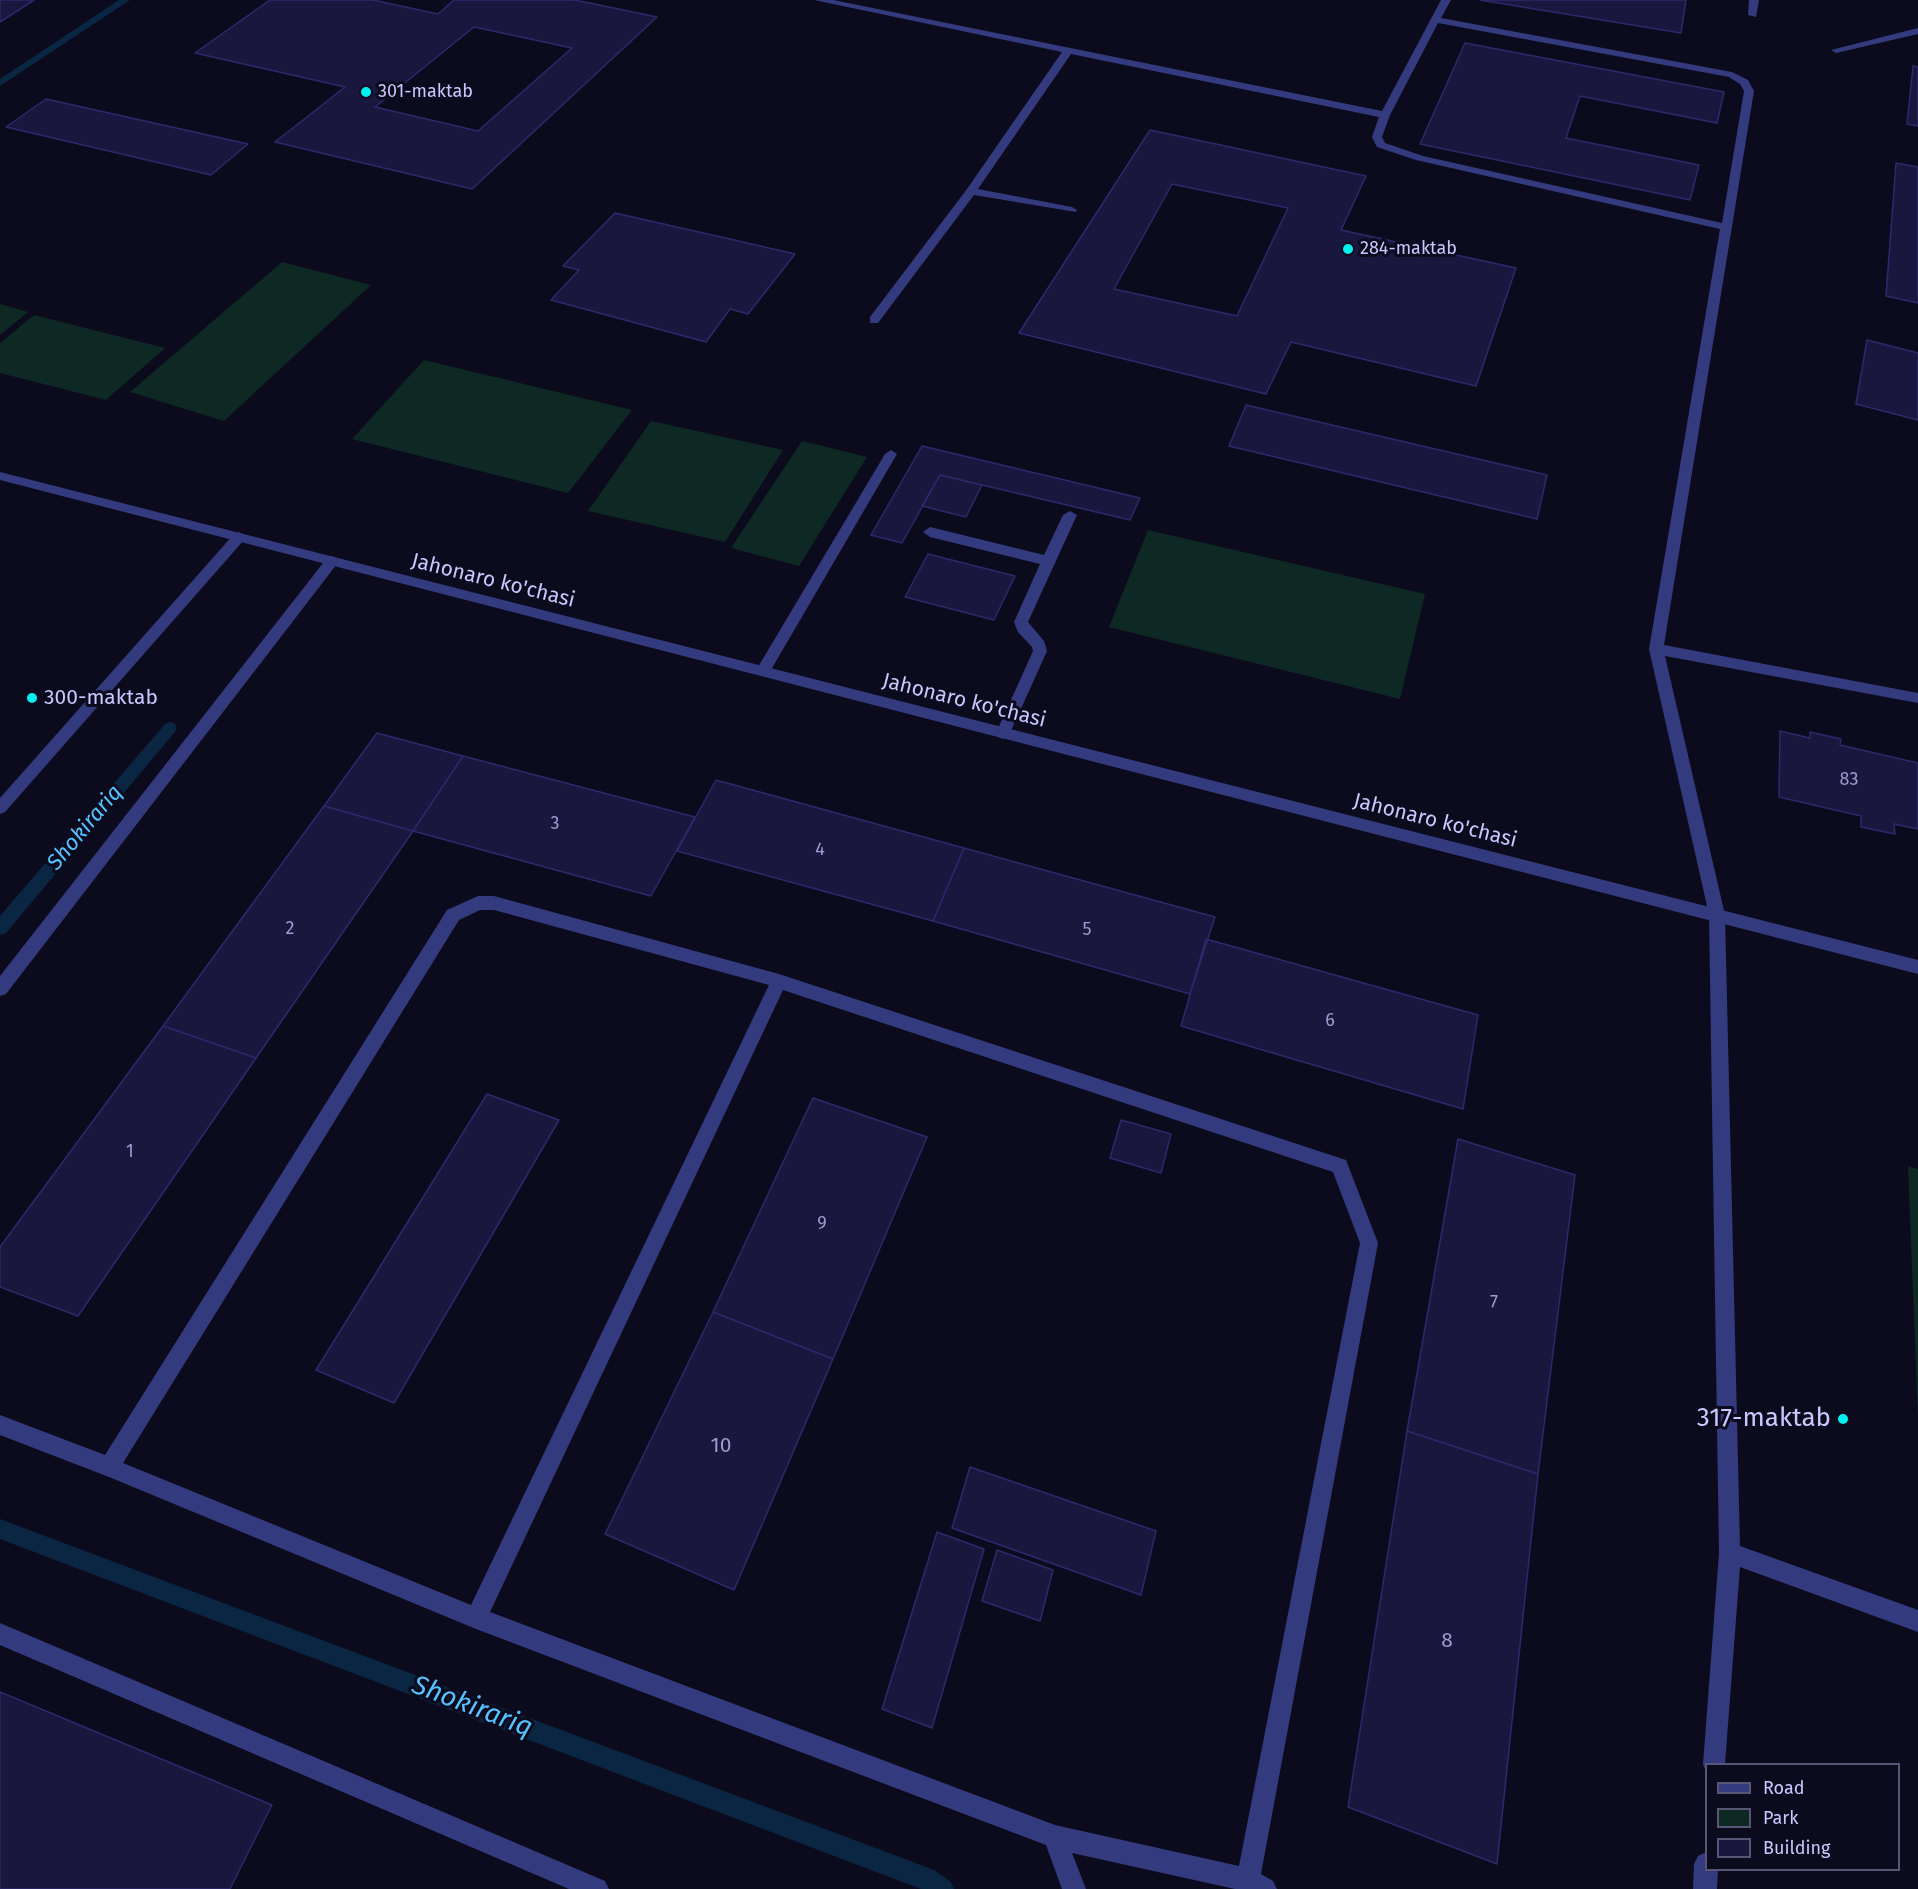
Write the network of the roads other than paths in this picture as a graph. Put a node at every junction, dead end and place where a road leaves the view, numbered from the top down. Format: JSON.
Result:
{"nodes":[{"id":1,"x":819,"y":0,"type":"edge"},
{"id":2,"x":1446,"y":0,"type":"edge"},
{"id":3,"x":1754,"y":0,"type":"edge"},
{"id":4,"x":1753,"y":15,"type":"dead end"},
{"id":5,"x":1437,"y":20,"type":"junction"},
{"id":6,"x":1918,"y":31,"type":"edge"},
{"id":7,"x":1836,"y":50,"type":"dead end"},
{"id":8,"x":1068,"y":51,"type":"junction"},
{"id":9,"x":1385,"y":115,"type":"junction"},
{"id":10,"x":971,"y":191,"type":"junction"},
{"id":11,"x":1072,"y":210,"type":"dead end"},
{"id":12,"x":1726,"y":226,"type":"junction"},
{"id":13,"x":874,"y":320,"type":"dead end"},
{"id":14,"x":891,"y":454,"type":"dead end"},
{"id":15,"x":0,"y":476,"type":"edge"},
{"id":16,"x":1070,"y":515,"type":"dead end"},
{"id":17,"x":930,"y":532,"type":"dead end"},
{"id":18,"x":239,"y":537,"type":"junction"},
{"id":19,"x":332,"y":561,"type":"junction"},
{"id":20,"x":1048,"y":561,"type":"junction"},
{"id":21,"x":1656,"y":649,"type":"junction"},
{"id":22,"x":763,"y":671,"type":"junction"},
{"id":23,"x":1918,"y":698,"type":"edge"},
{"id":24,"x":1004,"y":733,"type":"junction"},
{"id":25,"x":0,"y":808,"type":"edge"},
{"id":26,"x":1717,"y":915,"type":"junction"},
{"id":27,"x":1918,"y":967,"type":"edge"},
{"id":28,"x":779,"y":981,"type":"junction"},
{"id":29,"x":0,"y":989,"type":"edge"},
{"id":30,"x":0,"y":1425,"type":"edge"},
{"id":31,"x":109,"y":1467,"type":"junction"},
{"id":32,"x":1730,"y":1553,"type":"junction"},
{"id":33,"x":476,"y":1618,"type":"junction"},
{"id":34,"x":1918,"y":1622,"type":"edge"},
{"id":35,"x":0,"y":1634,"type":"edge"},
{"id":36,"x":1714,"y":1763,"type":"edge"},
{"id":37,"x":1055,"y":1837,"type":"junction"},
{"id":38,"x":1706,"y":1871,"type":"edge"},
{"id":39,"x":1257,"y":1884,"type":"edge"},
{"id":40,"x":597,"y":1889,"type":"edge"},
{"id":41,"x":1074,"y":1889,"type":"edge"},
{"id":42,"x":1705,"y":1889,"type":"edge"}],
"edges":[{"from":1,"to":8,"type":"street"},
{"from":2,"to":5,"type":"street"},
{"from":3,"to":4,"type":"street"},
{"from":5,"to":9,"type":"street"},
{"from":5,"to":12,"type":"street"},
{"from":6,"to":7,"type":"street"},
{"from":8,"to":9,"type":"street"},
{"from":8,"to":10,"type":"street"},
{"from":9,"to":12,"type":"street"},
{"from":10,"to":11,"type":"street"},
{"from":10,"to":13,"type":"street"},
{"from":12,"to":21,"type":"street"},
{"from":14,"to":22,"type":"street"},
{"from":15,"to":18,"type":"street","name":"Jahonaro ko'chasi"},
{"from":16,"to":20,"type":"street"},
{"from":17,"to":20,"type":"street"},
{"from":18,"to":19,"type":"street","name":"Jahonaro ko'chasi"},
{"from":18,"to":25,"type":"street"},
{"from":19,"to":22,"type":"street","name":"Jahonaro ko'chasi"},
{"from":19,"to":29,"type":"street"},
{"from":20,"to":24,"type":"street"},
{"from":21,"to":23,"type":"street"},
{"from":21,"to":26,"type":"street"},
{"from":22,"to":24,"type":"street","name":"Jahonaro ko'chasi"},
{"from":24,"to":26,"type":"street","name":"Jahonaro ko'chasi"},
{"from":26,"to":27,"type":"street","name":"Jahonaro ko'chasi"},
{"from":26,"to":32,"type":"street"},
{"from":28,"to":31,"type":"street"},
{"from":28,"to":33,"type":"street"},
{"from":28,"to":39,"type":"street"},
{"from":30,"to":31,"type":"street"},
{"from":31,"to":33,"type":"street"},
{"from":32,"to":34,"type":"street"},
{"from":32,"to":36,"type":"street"},
{"from":33,"to":37,"type":"street"},
{"from":35,"to":40,"type":"street"},
{"from":37,"to":39,"type":"street"},
{"from":37,"to":41,"type":"street"},
{"from":38,"to":42,"type":"street"}]}
